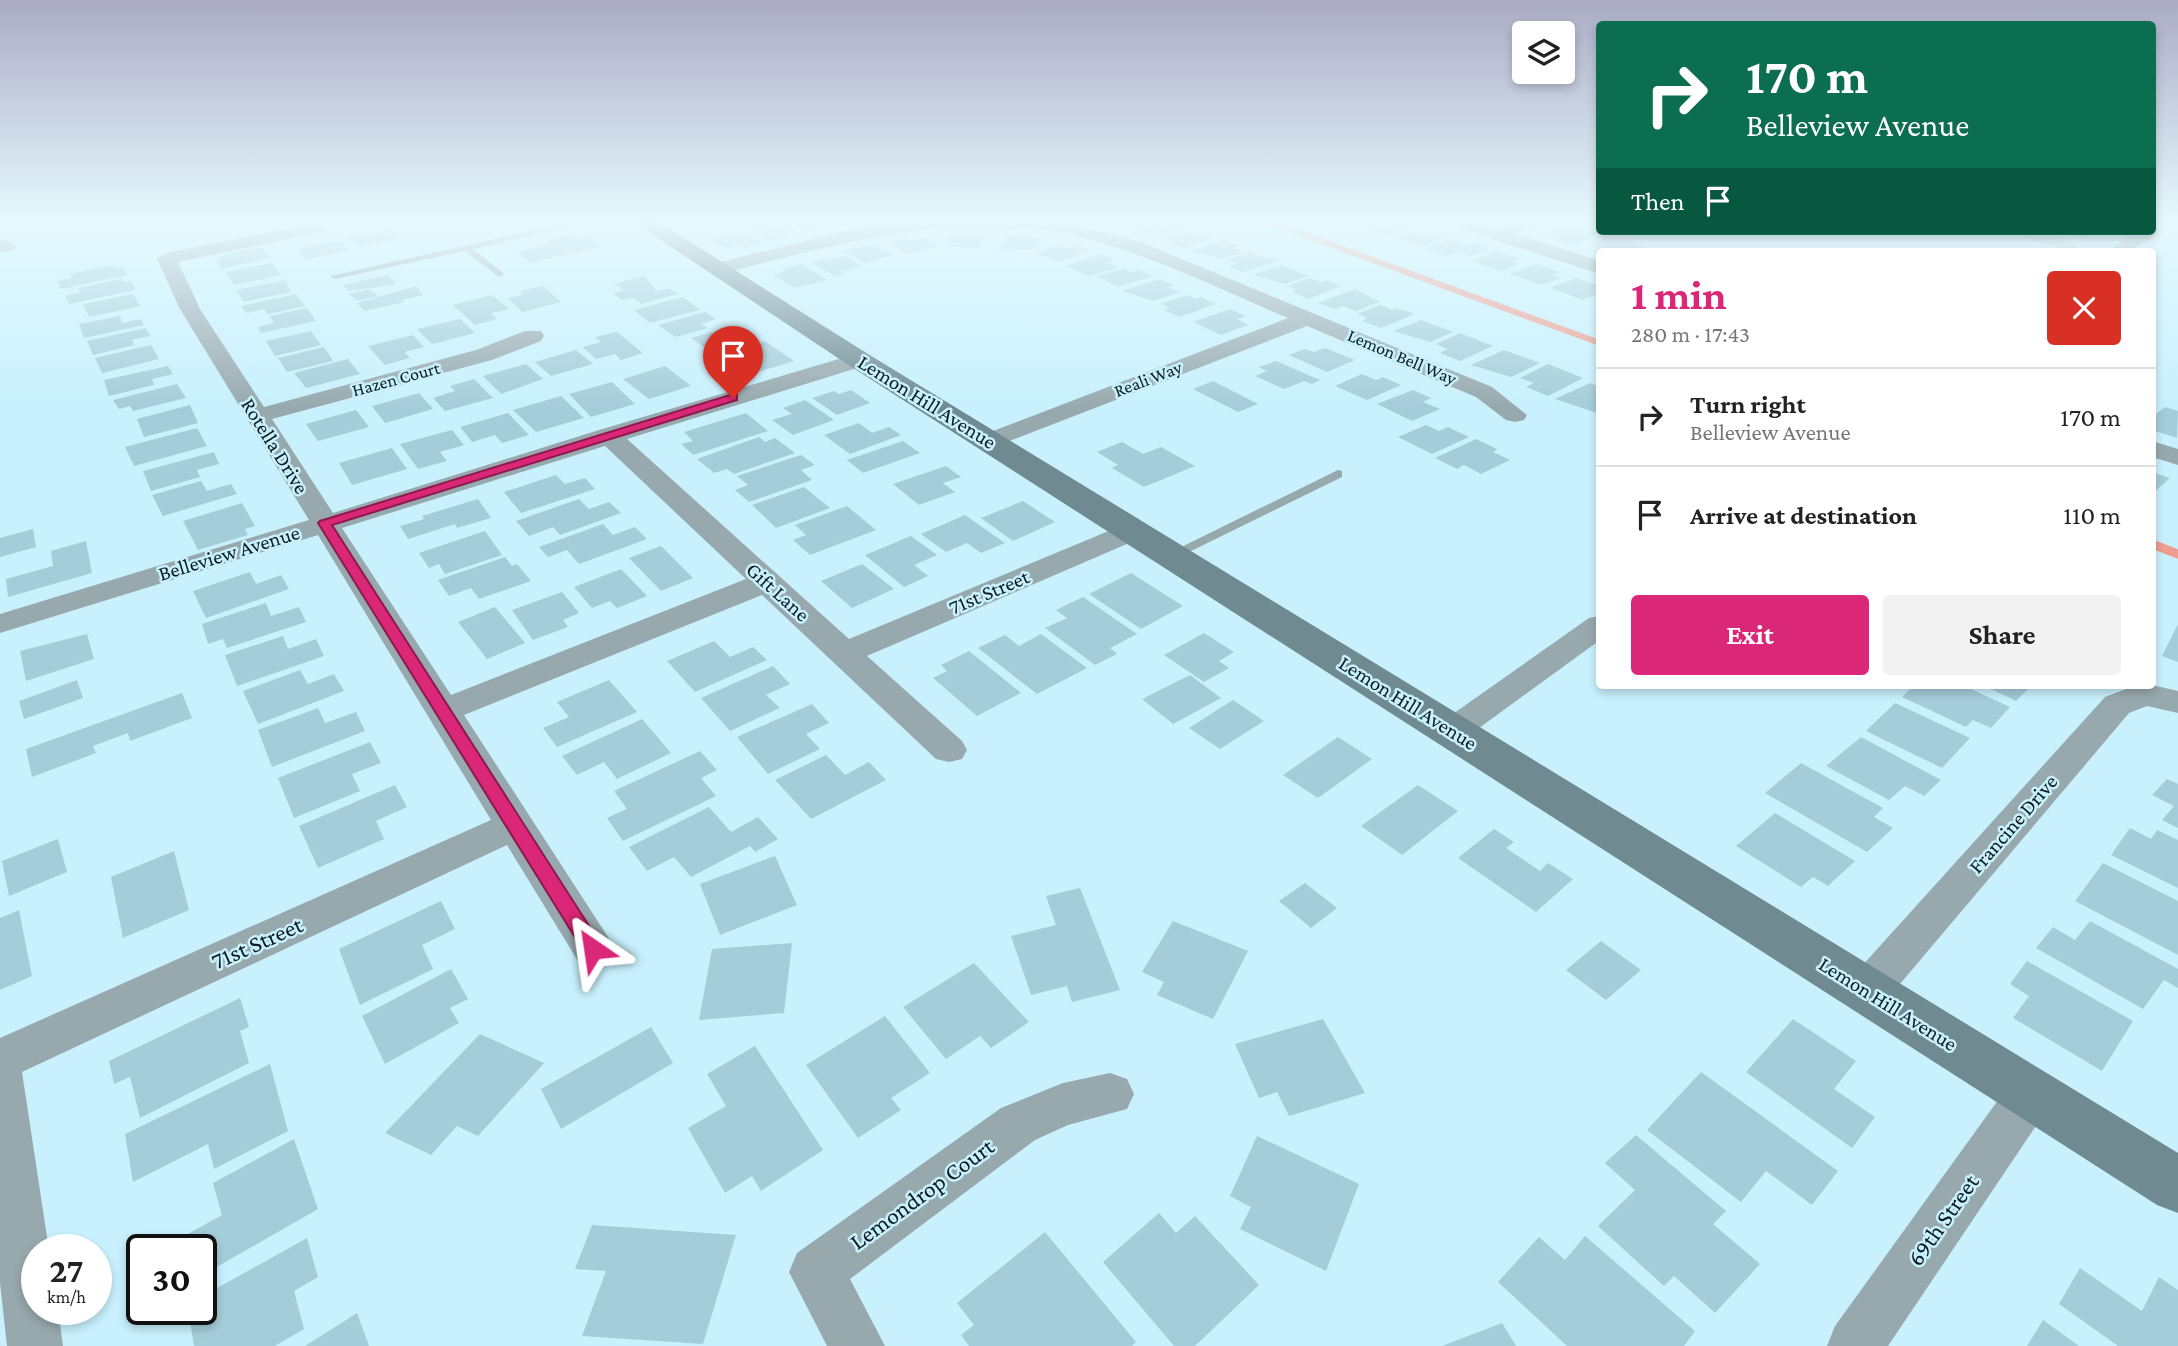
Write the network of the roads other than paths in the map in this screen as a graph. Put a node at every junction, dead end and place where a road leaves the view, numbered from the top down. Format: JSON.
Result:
{"nodes":[{"id":1,"x":178,"y":282,"type":"edge"},
{"id":2,"x":736,"y":282,"type":"edge"},
{"id":3,"x":1220,"y":282,"type":"edge"},
{"id":4,"x":1307,"y":317,"type":"junction"},
{"id":5,"x":533,"y":336,"type":"dead end"},
{"id":6,"x":859,"y":360,"type":"junction"},
{"id":7,"x":1515,"y":415,"type":"dead end"},
{"id":8,"x":257,"y":416,"type":"junction"},
{"id":9,"x":608,"y":435,"type":"junction"},
{"id":10,"x":989,"y":440,"type":"junction"},
{"id":11,"x":2156,"y":450,"type":"edge"},
{"id":12,"x":2178,"y":457,"type":"edge"},
{"id":13,"x":1338,"y":474,"type":"dead end"},
{"id":14,"x":324,"y":523,"type":"junction"},
{"id":15,"x":1133,"y":531,"type":"junction"},
{"id":16,"x":1172,"y":555,"type":"junction"},
{"id":17,"x":767,"y":582,"type":"junction"},
{"id":18,"x":0,"y":624,"type":"edge"},
{"id":19,"x":1596,"y":628,"type":"edge"},
{"id":20,"x":845,"y":653,"type":"junction"},
{"id":21,"x":2178,"y":702,"type":"edge"},
{"id":22,"x":442,"y":711,"type":"junction"},
{"id":23,"x":1452,"y":731,"type":"junction"},
{"id":24,"x":949,"y":750,"type":"dead end"},
{"id":25,"x":515,"y":825,"type":"junction"},
{"id":26,"x":593,"y":949,"type":"dead end"},
{"id":27,"x":1867,"y":992,"type":"junction"},
{"id":28,"x":0,"y":1060,"type":"edge"},
{"id":29,"x":0,"y":1074,"type":"edge"},
{"id":30,"x":2031,"y":1093,"type":"junction"},
{"id":31,"x":1110,"y":1094,"type":"dead end"},
{"id":32,"x":2178,"y":1185,"type":"edge"},
{"id":33,"x":35,"y":1346,"type":"edge"},
{"id":34,"x":857,"y":1346,"type":"edge"},
{"id":35,"x":1854,"y":1346,"type":"edge"}],
"edges":[{"from":1,"to":8,"type":"street","name":"Rotella Drive"},
{"from":2,"to":6,"type":"street","name":"Lemon Hill Avenue"},
{"from":3,"to":4,"type":"street","name":"Lemon Bell Way"},
{"from":4,"to":7,"type":"street","name":"Lemon Bell Way"},
{"from":4,"to":10,"type":"street","name":"Reali Way"},
{"from":5,"to":8,"type":"street","name":"Hazen Court"},
{"from":6,"to":9,"type":"street","name":"Belleview Avenue"},
{"from":6,"to":10,"type":"street","name":"Lemon Hill Avenue"},
{"from":8,"to":14,"type":"street","name":"Rotella Drive"},
{"from":9,"to":14,"type":"street","name":"Belleview Avenue"},
{"from":9,"to":17,"type":"street","name":"Gift Lane"},
{"from":10,"to":15,"type":"street","name":"Lemon Hill Avenue"},
{"from":11,"to":12,"type":"street"},
{"from":13,"to":16,"type":"lane"},
{"from":14,"to":18,"type":"street","name":"Belleview Avenue"},
{"from":14,"to":22,"type":"street","name":"Rotella Drive"},
{"from":15,"to":16,"type":"street","name":"Lemon Hill Avenue"},
{"from":15,"to":20,"type":"street","name":"71st Street"},
{"from":16,"to":23,"type":"street","name":"Lemon Hill Avenue"},
{"from":17,"to":20,"type":"street","name":"Gift Lane"},
{"from":17,"to":22,"type":"street"},
{"from":19,"to":23,"type":"street"},
{"from":20,"to":24,"type":"street","name":"Gift Lane"},
{"from":21,"to":27,"type":"street","name":"Francine Drive"},
{"from":22,"to":25,"type":"street","name":"Rotella Drive"},
{"from":23,"to":27,"type":"street","name":"Lemon Hill Avenue"},
{"from":25,"to":26,"type":"street","name":"Rotella Drive"},
{"from":25,"to":28,"type":"street","name":"71st Street"},
{"from":27,"to":30,"type":"street","name":"Lemon Hill Avenue"},
{"from":29,"to":33,"type":"street"},
{"from":30,"to":32,"type":"street","name":"Lemon Hill Avenue"},
{"from":30,"to":35,"type":"street","name":"69th Street"},
{"from":31,"to":34,"type":"street","name":"Lemondrop Court"}]}
